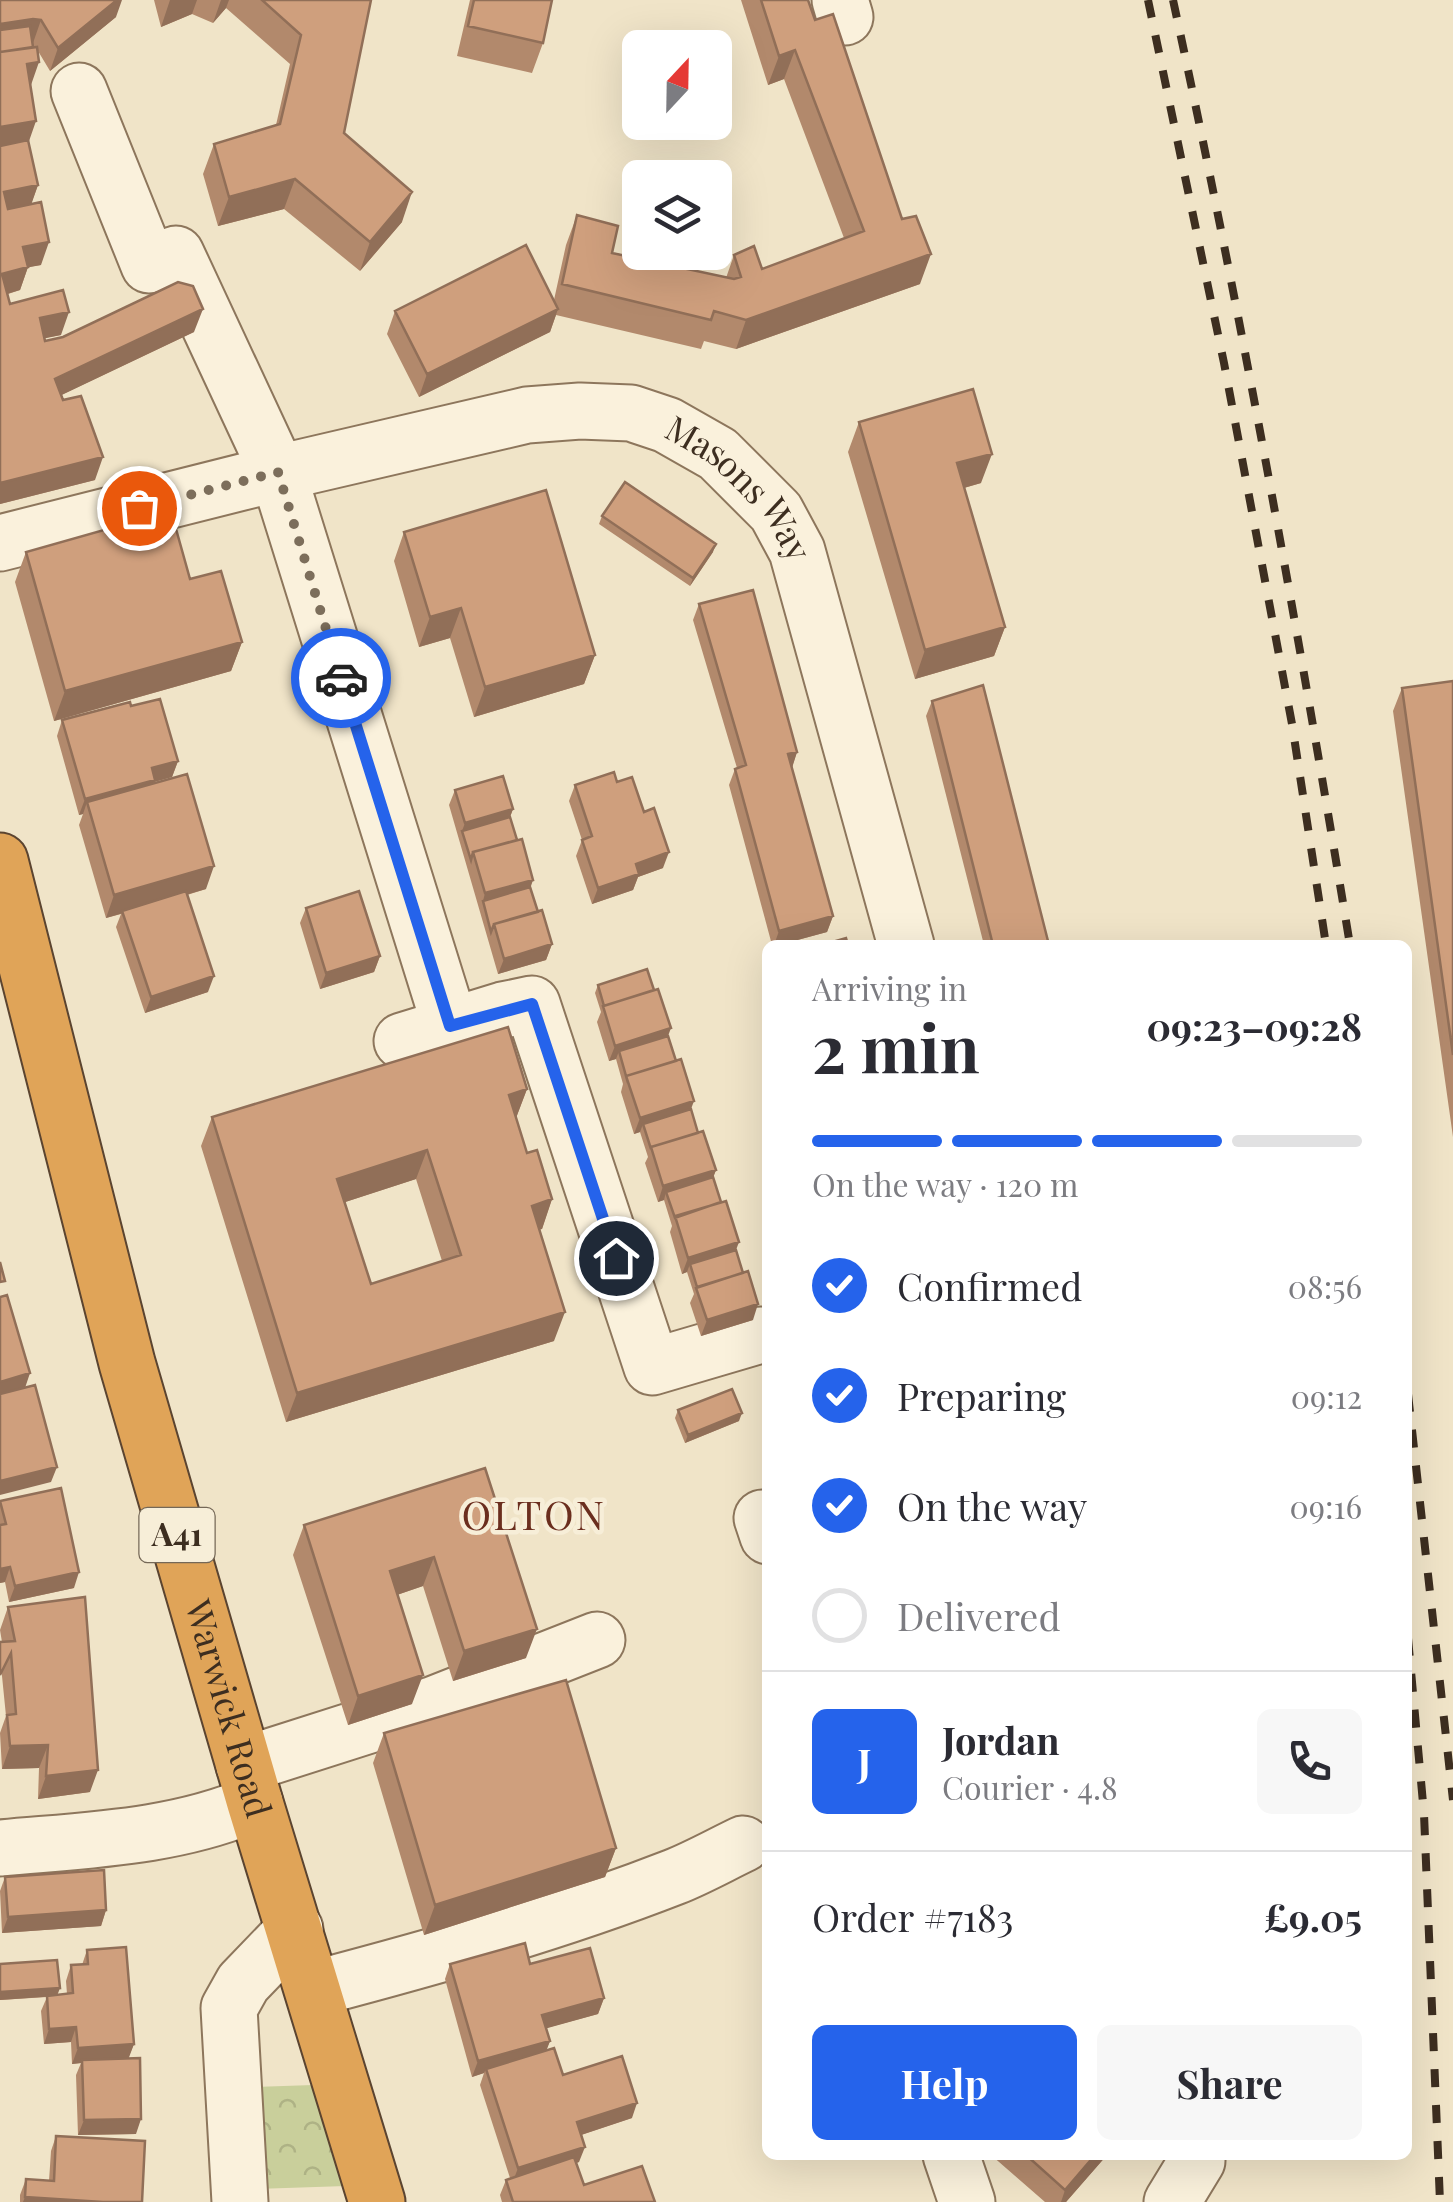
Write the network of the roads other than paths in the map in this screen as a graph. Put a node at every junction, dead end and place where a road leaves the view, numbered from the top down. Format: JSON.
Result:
{"nodes":[{"id":1,"x":79,"y":92,"type":"dead end"},
{"id":2,"x":278,"y":472,"type":"junction"},
{"id":3,"x":0,"y":543,"type":"edge"},
{"id":4,"x":0,"y":860,"type":"edge"},
{"id":5,"x":905,"y":940,"type":"edge"},
{"id":6,"x":761,"y":1335,"type":"dead end"},
{"id":7,"x":597,"y":1640,"type":"dead end"},
{"id":8,"x":249,"y":1784,"type":"junction"},
{"id":9,"x":743,"y":1844,"type":"dead end"},
{"id":10,"x":0,"y":1848,"type":"edge"},
{"id":11,"x":295,"y":1930,"type":"junction"},
{"id":12,"x":313,"y":1989,"type":"junction"},
{"id":13,"x":954,"y":2160,"type":"edge"},
{"id":14,"x":1197,"y":2160,"type":"edge"},
{"id":15,"x":240,"y":2202,"type":"edge"},
{"id":16,"x":378,"y":2202,"type":"edge"},
{"id":17,"x":967,"y":2202,"type":"edge"},
{"id":18,"x":1172,"y":2202,"type":"edge"}],
"edges":[{"from":1,"to":2,"type":"street"},
{"from":2,"to":3,"type":"street","name":"Masons Way"},
{"from":2,"to":5,"type":"street","name":"Masons Way"},
{"from":2,"to":6,"type":"street"},
{"from":4,"to":8,"type":"highway","name":"Warwick Road","number":"A41"},
{"from":7,"to":8,"type":"street"},
{"from":8,"to":10,"type":"street"},
{"from":8,"to":11,"type":"highway","name":"Warwick Road","number":"A41"},
{"from":9,"to":12,"type":"street"},
{"from":11,"to":12,"type":"highway","name":"Warwick Road","number":"A41"},
{"from":11,"to":15,"type":"street"},
{"from":12,"to":16,"type":"highway","name":"Warwick Road","number":"A41"},
{"from":13,"to":17,"type":"street"},
{"from":14,"to":18,"type":"street"}]}
